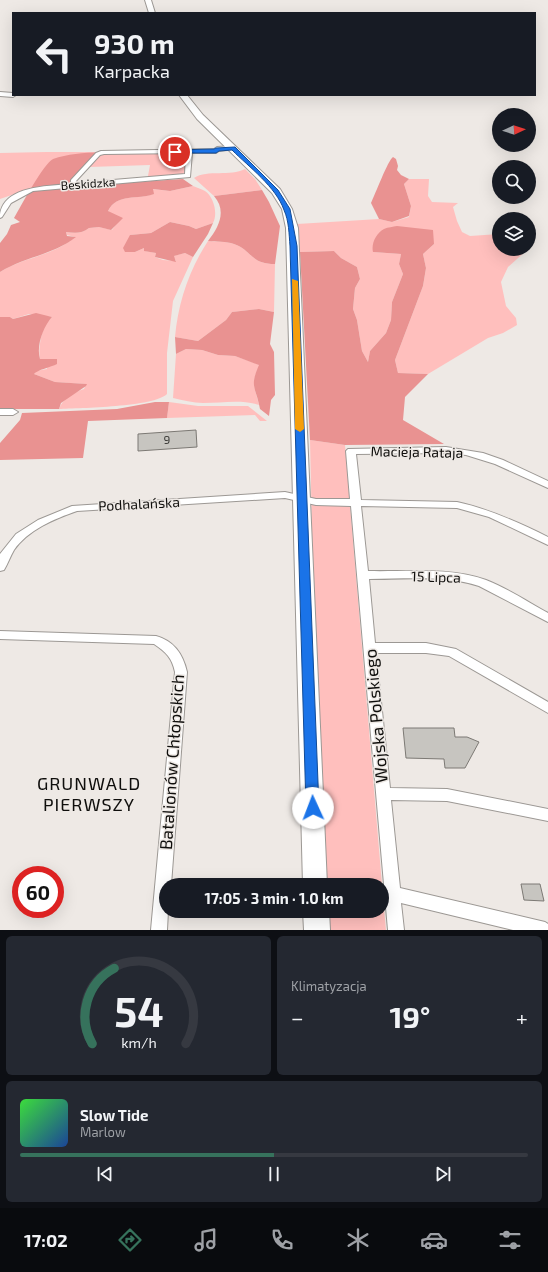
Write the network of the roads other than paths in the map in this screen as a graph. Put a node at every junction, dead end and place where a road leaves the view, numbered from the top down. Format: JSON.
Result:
{"nodes":[{"id":1,"x":148,"y":0,"type":"edge"},
{"id":2,"x":152,"y":12,"type":"edge"},
{"id":3,"x":0,"y":94,"type":"edge"},
{"id":4,"x":12,"y":94,"type":"edge"},
{"id":5,"x":184,"y":96,"type":"edge"},
{"id":6,"x":233,"y":148,"type":"junction"},
{"id":7,"x":189,"y":151,"type":"junction"},
{"id":8,"x":74,"y":185,"type":"junction"},
{"id":9,"x":0,"y":216,"type":"edge"},
{"id":10,"x":0,"y":412,"type":"edge"},
{"id":11,"x":13,"y":412,"type":"dead end"},
{"id":12,"x":351,"y":451,"type":"joint"},
{"id":13,"x":548,"y":485,"type":"edge"},
{"id":14,"x":302,"y":499,"type":"junction"},
{"id":15,"x":355,"y":503,"type":"junction"},
{"id":16,"x":548,"y":541,"type":"edge"},
{"id":17,"x":0,"y":567,"type":"edge"},
{"id":18,"x":363,"y":576,"type":"junction"},
{"id":19,"x":548,"y":618,"type":"edge"},
{"id":20,"x":0,"y":636,"type":"edge"},
{"id":21,"x":370,"y":648,"type":"junction"},
{"id":22,"x":548,"y":708,"type":"edge"},
{"id":23,"x":383,"y":794,"type":"junction"},
{"id":24,"x":548,"y":815,"type":"edge"},
{"id":25,"x":315,"y":878,"type":"edge"},
{"id":26,"x":393,"y":894,"type":"junction"},
{"id":27,"x":316,"y":918,"type":"edge"},
{"id":28,"x":159,"y":930,"type":"edge"},
{"id":29,"x":317,"y":930,"type":"edge"},
{"id":30,"x":396,"y":930,"type":"edge"},
{"id":31,"x":545,"y":930,"type":"edge"}],
"edges":[{"from":1,"to":2,"type":"main road"},
{"from":3,"to":4,"type":"street"},
{"from":5,"to":6,"type":"main road"},
{"from":6,"to":7,"type":"street"},
{"from":6,"to":14,"type":"main road"},
{"from":7,"to":8,"type":"street"},
{"from":7,"to":8,"type":"street","name":"Beskidzka"},
{"from":8,"to":9,"type":"street","name":"Beskidzka"},
{"from":10,"to":11,"type":"street"},
{"from":12,"to":13,"type":"street","name":"Macieja Rataja"},
{"from":12,"to":15,"type":"street","name":"Wojska Polskiego"},
{"from":14,"to":15,"type":"street"},
{"from":14,"to":17,"type":"street","name":"Podhalańska"},
{"from":14,"to":25,"type":"main road"},
{"from":15,"to":16,"type":"street"},
{"from":15,"to":18,"type":"street","name":"Wojska Polskiego"},
{"from":18,"to":19,"type":"street","name":"15 Lipca"},
{"from":18,"to":21,"type":"street","name":"Wojska Polskiego"},
{"from":20,"to":28,"type":"street","name":"Batalionów Chłopskich"},
{"from":21,"to":22,"type":"street"},
{"from":21,"to":23,"type":"street","name":"Wojska Polskiego"},
{"from":23,"to":24,"type":"street"},
{"from":23,"to":26,"type":"street","name":"Wojska Polskiego"},
{"from":26,"to":30,"type":"street","name":"Wojska Polskiego"},
{"from":26,"to":31,"type":"street"},
{"from":27,"to":29,"type":"main road"}]}
